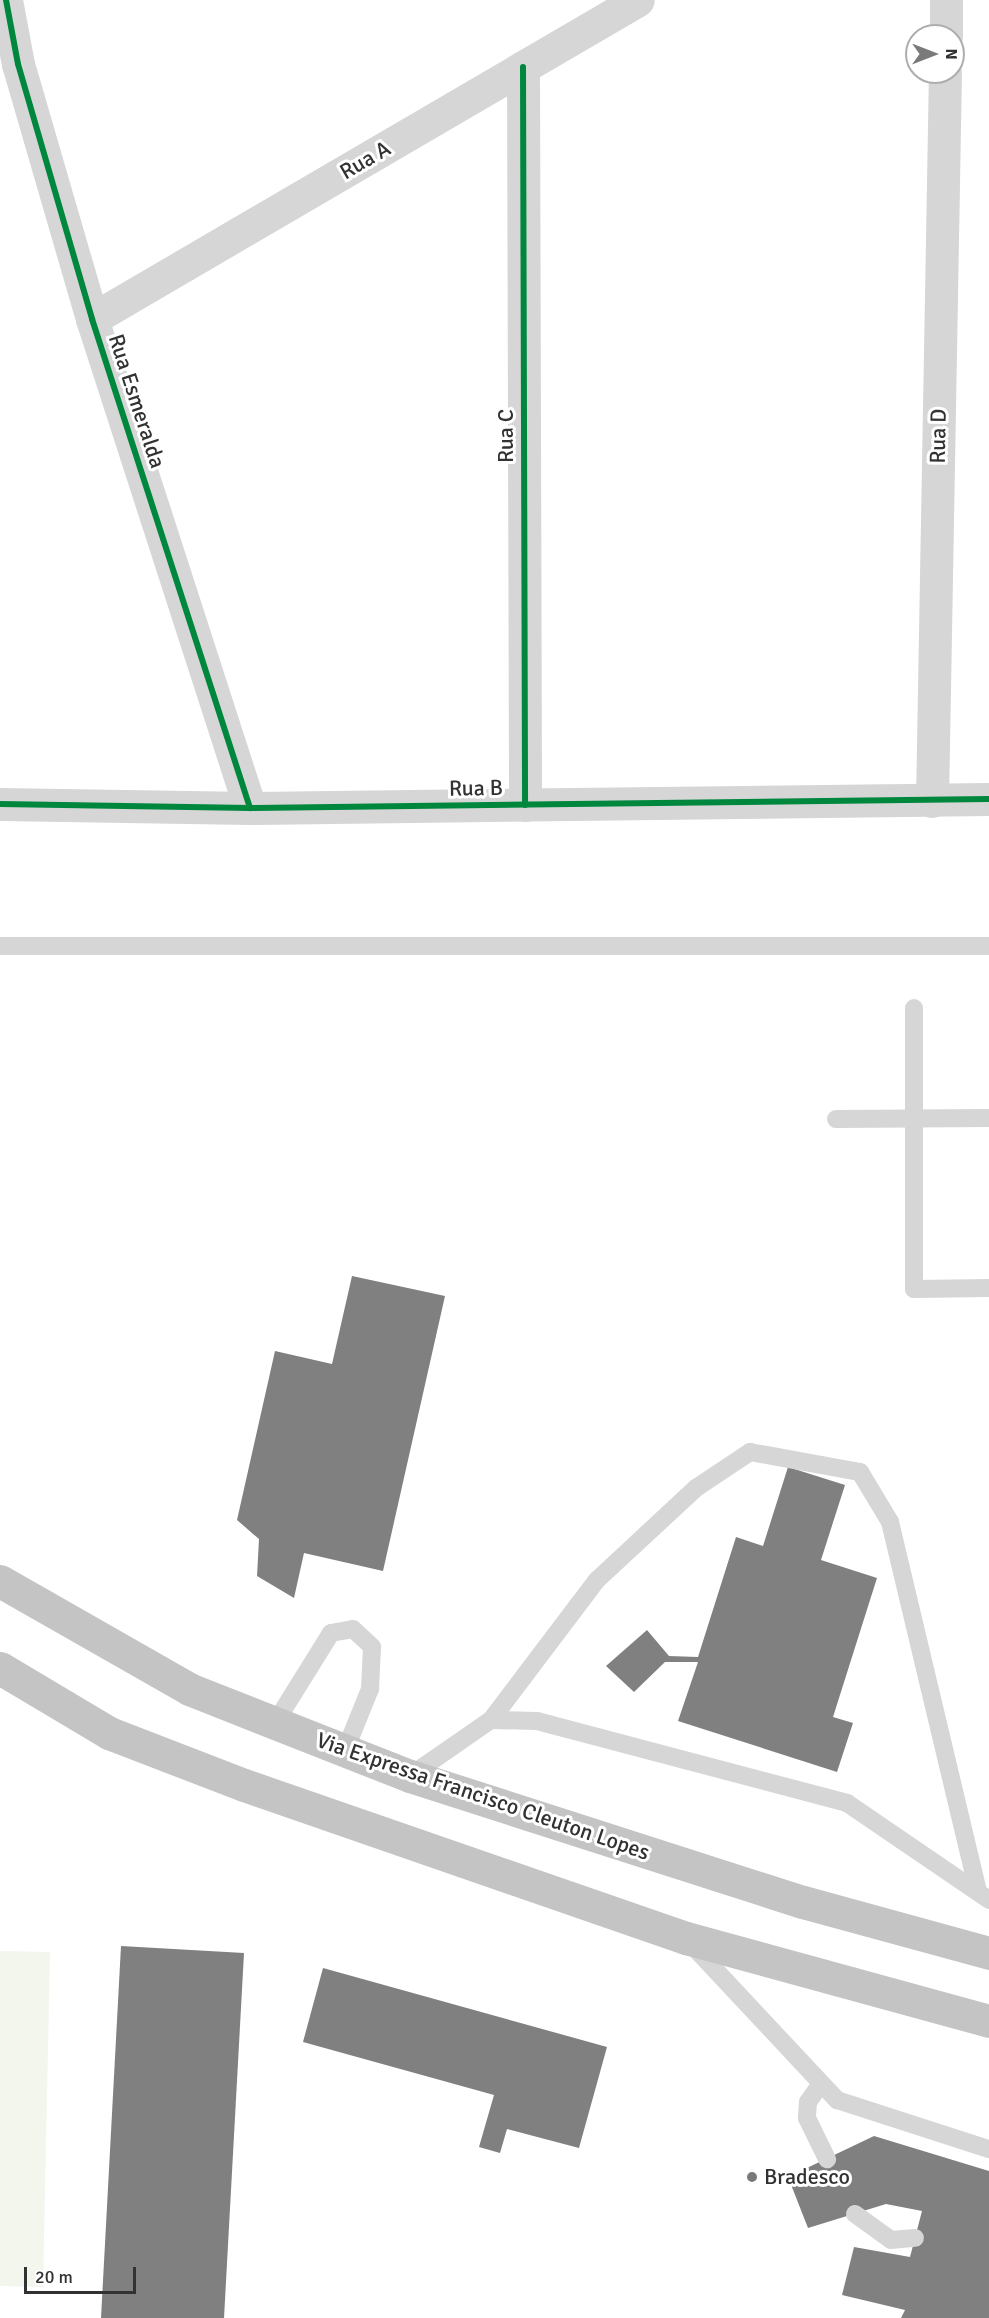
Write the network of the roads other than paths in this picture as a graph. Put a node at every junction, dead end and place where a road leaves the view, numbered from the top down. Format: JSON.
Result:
{"nodes":[{"id":1,"x":6,"y":0,"type":"edge"},
{"id":2,"x":638,"y":0,"type":"edge"},
{"id":3,"x":946,"y":0,"type":"edge"},
{"id":4,"x":946,"y":24,"type":"edge"},
{"id":5,"x":523,"y":67,"type":"junction"},
{"id":6,"x":945,"y":84,"type":"edge"},
{"id":7,"x":92,"y":319,"type":"junction"},
{"id":8,"x":989,"y":799,"type":"edge"},
{"id":9,"x":932,"y":801,"type":"junction"},
{"id":10,"x":0,"y":804,"type":"edge"},
{"id":11,"x":525,"y":805,"type":"junction"},
{"id":12,"x":250,"y":808,"type":"junction"},
{"id":13,"x":0,"y":946,"type":"edge"},
{"id":14,"x":989,"y":946,"type":"edge"},
{"id":15,"x":914,"y":1008,"type":"dead end"},
{"id":16,"x":989,"y":1118,"type":"edge"},
{"id":17,"x":836,"y":1119,"type":"dead end"},
{"id":18,"x":914,"y":1119,"type":"junction"},
{"id":19,"x":989,"y":1288,"type":"edge"},
{"id":20,"x":0,"y":1581,"type":"edge"},
{"id":21,"x":0,"y":1668,"type":"edge"},
{"id":22,"x":491,"y":1720,"type":"junction"},
{"id":23,"x":275,"y":1723,"type":"junction"},
{"id":24,"x":345,"y":1750,"type":"junction"},
{"id":25,"x":410,"y":1776,"type":"junction"},
{"id":26,"x":983,"y":1894,"type":"edge"},
{"id":27,"x":686,"y":1938,"type":"junction"},
{"id":28,"x":989,"y":1953,"type":"edge"},
{"id":29,"x":989,"y":2021,"type":"edge"},
{"id":30,"x":820,"y":2085,"type":"junction"},
{"id":31,"x":989,"y":2149,"type":"edge"},
{"id":32,"x":827,"y":2159,"type":"dead end"},
{"id":33,"x":855,"y":2214,"type":"dead end"},
{"id":34,"x":915,"y":2238,"type":"dead end"}],
"edges":[{"from":1,"to":7,"type":"street","name":"Rua Esmeralda"},
{"from":2,"to":5,"type":"street","name":"Rua A"},
{"from":3,"to":4,"type":"street"},
{"from":5,"to":7,"type":"street","name":"Rua A"},
{"from":5,"to":11,"type":"street","name":"Rua C"},
{"from":6,"to":9,"type":"street","name":"Rua D"},
{"from":7,"to":12,"type":"street","name":"Rua Esmeralda"},
{"from":8,"to":9,"type":"street","name":"Rua B"},
{"from":9,"to":11,"type":"street","name":"Rua B"},
{"from":10,"to":12,"type":"street","name":"Rua B"},
{"from":11,"to":12,"type":"street","name":"Rua B"},
{"from":13,"to":14,"type":"lane"},
{"from":15,"to":18,"type":"lane"},
{"from":16,"to":18,"type":"lane"},
{"from":17,"to":18,"type":"lane"},
{"from":18,"to":19,"type":"lane"},
{"from":20,"to":23,"type":"highway","name":"Via Expressa Francisco Cleuton Lopes"},
{"from":21,"to":27,"type":"highway"},
{"from":22,"to":25,"type":"lane"},
{"from":22,"to":26,"type":"lane"},
{"from":22,"to":26,"type":"lane"},
{"from":23,"to":24,"type":"highway","name":"Via Expressa Francisco Cleuton Lopes"},
{"from":23,"to":24,"type":"lane"},
{"from":24,"to":25,"type":"highway","name":"Via Expressa Francisco Cleuton Lopes"},
{"from":25,"to":28,"type":"highway","name":"Via Expressa Francisco Cleuton Lopes"},
{"from":27,"to":29,"type":"highway"},
{"from":27,"to":30,"type":"lane"},
{"from":30,"to":31,"type":"lane"},
{"from":30,"to":32,"type":"lane"},
{"from":33,"to":34,"type":"lane"}]}
